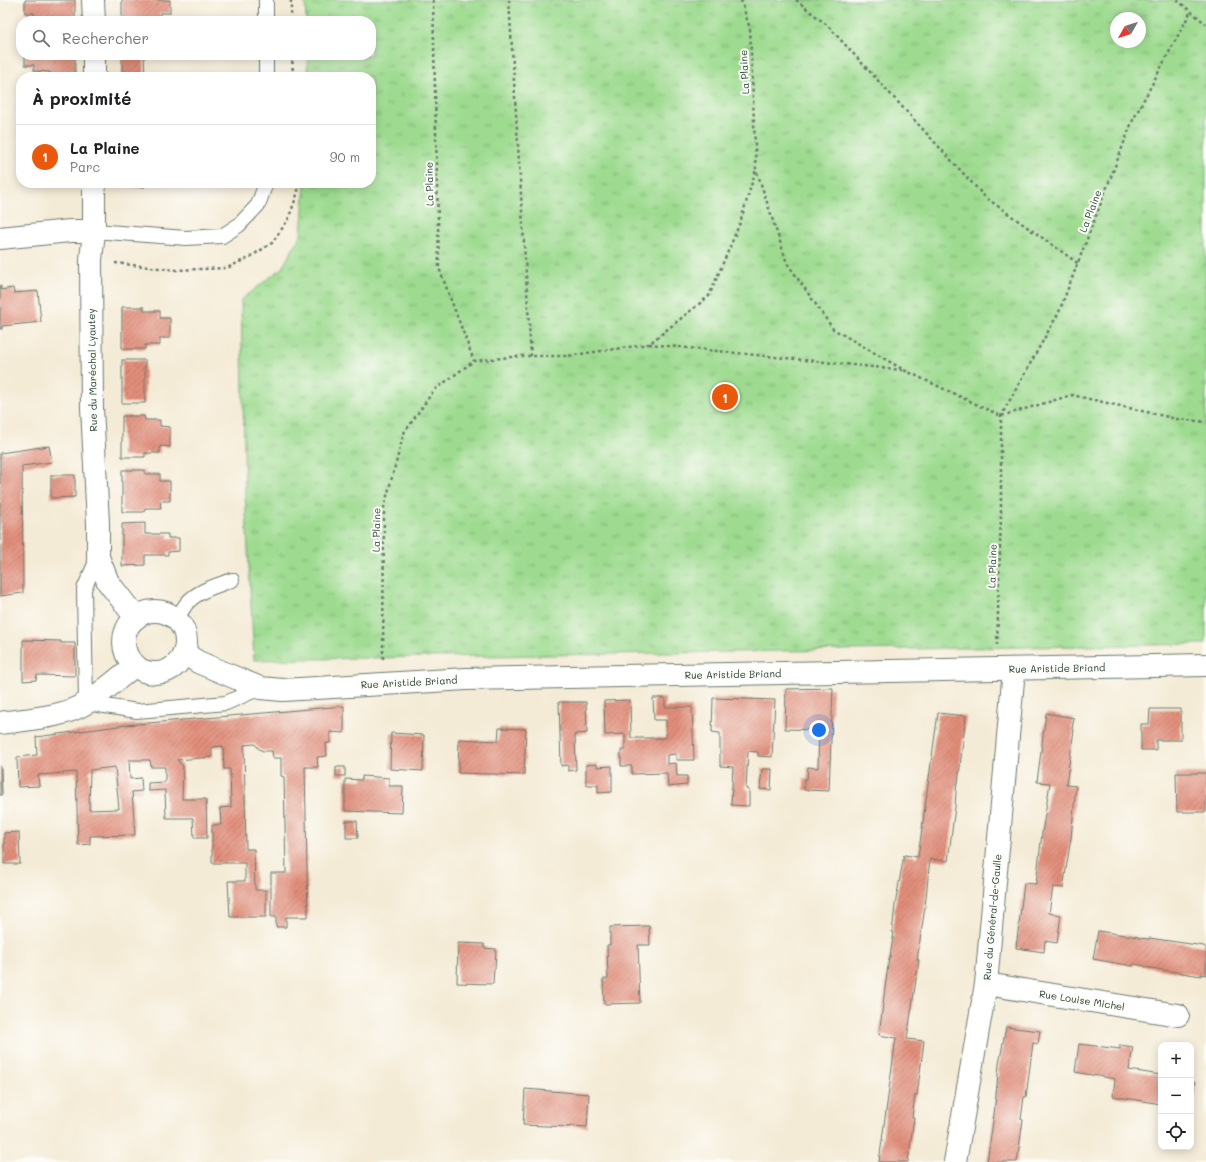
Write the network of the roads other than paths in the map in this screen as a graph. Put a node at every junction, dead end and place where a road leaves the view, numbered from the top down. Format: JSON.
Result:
{"nodes":[{"id":1,"x":94,"y":0,"type":"edge"},
{"id":2,"x":266,"y":0,"type":"edge"},
{"id":3,"x":94,"y":16,"type":"edge"},
{"id":4,"x":266,"y":16,"type":"edge"},
{"id":5,"x":94,"y":60,"type":"edge"},
{"id":6,"x":266,"y":60,"type":"edge"},
{"id":7,"x":94,"y":72,"type":"edge"},
{"id":8,"x":266,"y":72,"type":"edge"},
{"id":9,"x":94,"y":188,"type":"edge"},
{"id":10,"x":264,"y":188,"type":"edge"},
{"id":11,"x":94,"y":231,"type":"junction"},
{"id":12,"x":0,"y":238,"type":"edge"},
{"id":13,"x":98,"y":557,"type":"junction"},
{"id":14,"x":232,"y":580,"type":"dead end"},
{"id":15,"x":136,"y":618,"type":"junction"},
{"id":16,"x":176,"y":619,"type":"junction"},
{"id":17,"x":184,"y":653,"type":"junction"},
{"id":18,"x":1206,"y":665,"type":"edge"},
{"id":19,"x":135,"y":666,"type":"junction"},
{"id":20,"x":1006,"y":669,"type":"junction"},
{"id":21,"x":260,"y":688,"type":"junction"},
{"id":22,"x":86,"y":703,"type":"junction"},
{"id":23,"x":0,"y":723,"type":"edge"},
{"id":24,"x":986,"y":984,"type":"junction"},
{"id":25,"x":1178,"y":1015,"type":"dead end"},
{"id":26,"x":955,"y":1162,"type":"edge"}],
"edges":[{"from":1,"to":3,"type":"street"},
{"from":2,"to":4,"type":"lane"},
{"from":5,"to":7,"type":"street"},
{"from":6,"to":8,"type":"lane"},
{"from":9,"to":11,"type":"street","name":"Rue du Maréchal Lyautey"},
{"from":10,"to":11,"type":"lane"},
{"from":11,"to":12,"type":"street"},
{"from":11,"to":13,"type":"street","name":"Rue du Maréchal Lyautey"},
{"from":13,"to":15,"type":"street","name":"Rue du Maréchal Lyautey"},
{"from":13,"to":22,"type":"lane","name":"Rue du Maréchal Lyautey"},
{"from":14,"to":16,"type":"lane"},
{"from":15,"to":16,"type":"street"},
{"from":15,"to":19,"type":"street"},
{"from":16,"to":17,"type":"street"},
{"from":17,"to":19,"type":"street"},
{"from":17,"to":21,"type":"street","name":"Rue Aristide Briand"},
{"from":18,"to":20,"type":"street","name":"Rue Aristide Briand"},
{"from":19,"to":22,"type":"street"},
{"from":20,"to":21,"type":"street","name":"Rue Aristide Briand"},
{"from":20,"to":24,"type":"street","name":"Rue du Général-de-Gaulle"},
{"from":21,"to":22,"type":"lane","name":"Rue Aristide Briand"},
{"from":22,"to":23,"type":"street"},
{"from":24,"to":25,"type":"street","name":"Rue Louise Michel"},
{"from":24,"to":26,"type":"street","name":"Rue du Général-de-Gaulle"}]}
